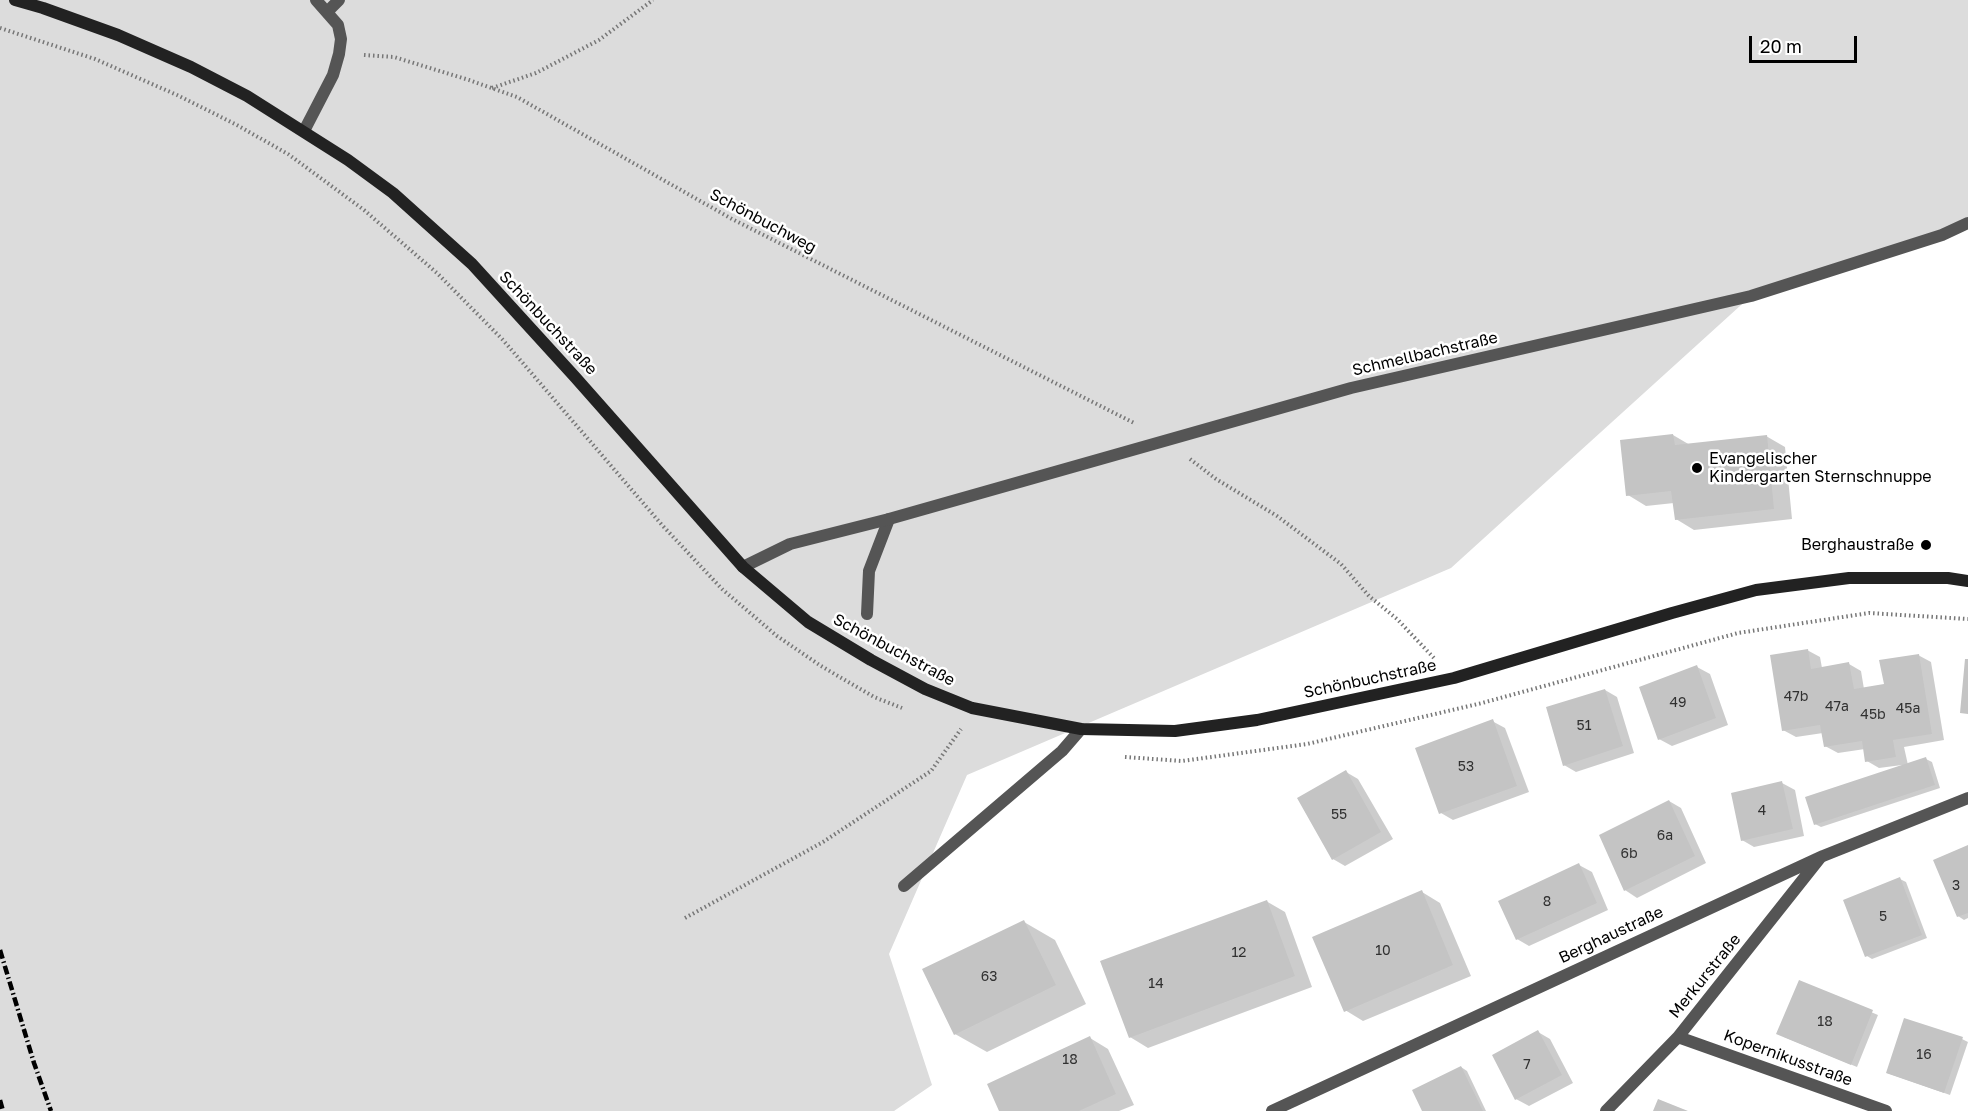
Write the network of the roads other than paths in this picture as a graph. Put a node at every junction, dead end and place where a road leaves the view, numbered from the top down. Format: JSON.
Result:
{"nodes":[{"id":1,"x":15,"y":0,"type":"edge"},
{"id":2,"x":316,"y":0,"type":"edge"},
{"id":3,"x":339,"y":0,"type":"edge"},
{"id":4,"x":328,"y":11,"type":"junction"},
{"id":5,"x":304,"y":130,"type":"junction"},
{"id":6,"x":1968,"y":223,"type":"edge"},
{"id":7,"x":889,"y":519,"type":"junction"},
{"id":8,"x":743,"y":567,"type":"junction"},
{"id":9,"x":1968,"y":581,"type":"edge"},
{"id":10,"x":867,"y":614,"type":"dead end"},
{"id":11,"x":1081,"y":729,"type":"junction"},
{"id":12,"x":1968,"y":798,"type":"edge"},
{"id":13,"x":1822,"y":855,"type":"junction"},
{"id":14,"x":904,"y":886,"type":"dead end"},
{"id":15,"x":1678,"y":1036,"type":"junction"},
{"id":16,"x":1272,"y":1111,"type":"edge"},
{"id":17,"x":1606,"y":1111,"type":"edge"},
{"id":18,"x":1886,"y":1111,"type":"edge"}],
"edges":[{"from":1,"to":5,"type":"main road","name":"Schönbuchstraße"},
{"from":2,"to":4,"type":"street"},
{"from":3,"to":4,"type":"street"},
{"from":4,"to":5,"type":"street"},
{"from":5,"to":8,"type":"main road","name":"Schönbuchstraße"},
{"from":6,"to":7,"type":"street","name":"Schmellbachstraße"},
{"from":7,"to":8,"type":"street","name":"Schmellbachstraße"},
{"from":7,"to":10,"type":"street"},
{"from":8,"to":11,"type":"main road","name":"Schönbuchstraße"},
{"from":9,"to":11,"type":"main road","name":"Schönbuchstraße"},
{"from":11,"to":14,"type":"street"},
{"from":12,"to":13,"type":"street","name":"Berghaustraße"},
{"from":13,"to":15,"type":"street","name":"Merkurstraße"},
{"from":13,"to":16,"type":"street","name":"Berghaustraße"},
{"from":15,"to":17,"type":"street","name":"Merkurstraße"},
{"from":15,"to":18,"type":"street","name":"Kopernikusstraße"}]}
